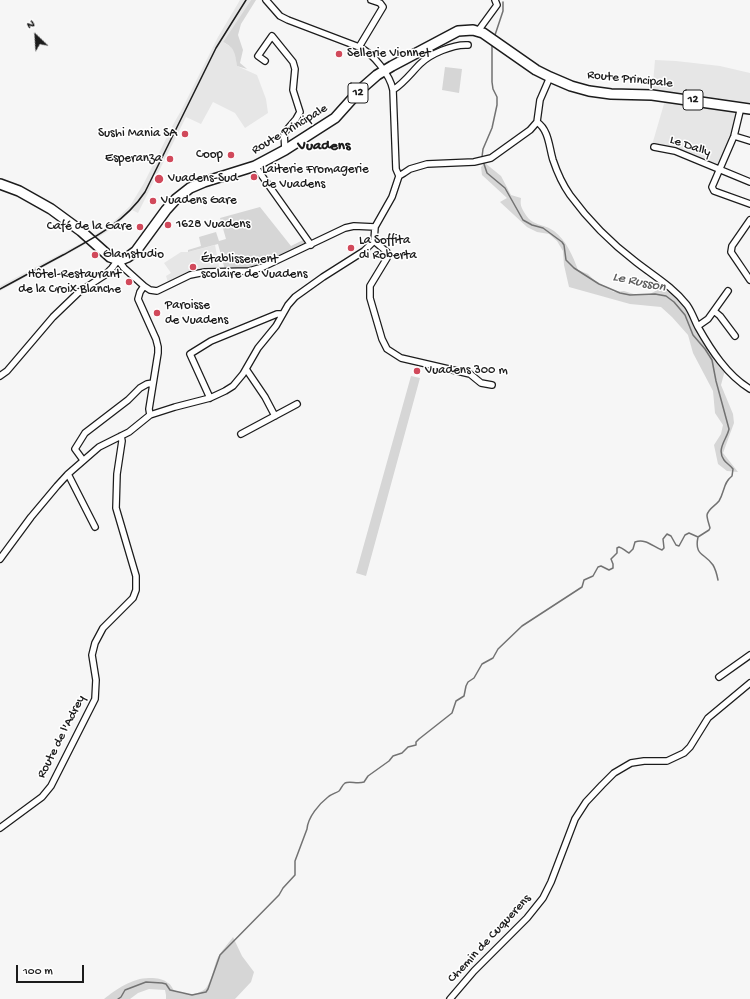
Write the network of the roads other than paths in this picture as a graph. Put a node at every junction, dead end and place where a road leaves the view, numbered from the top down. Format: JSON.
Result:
{"nodes":[{"id":1,"x":266,"y":0,"type":"edge"},
{"id":2,"x":371,"y":0,"type":"edge"},
{"id":3,"x":495,"y":0,"type":"edge"},
{"id":4,"x":478,"y":31,"type":"junction"},
{"id":5,"x":468,"y":45,"type":"dead end"},
{"id":6,"x":359,"y":47,"type":"junction"},
{"id":7,"x":265,"y":61,"type":"dead end"},
{"id":8,"x":383,"y":71,"type":"junction"},
{"id":9,"x":550,"y":77,"type":"junction"},
{"id":10,"x":393,"y":90,"type":"junction"},
{"id":11,"x":746,"y":108,"type":"edge"},
{"id":12,"x":537,"y":122,"type":"junction"},
{"id":13,"x":734,"y":136,"type":"junction"},
{"id":14,"x":750,"y":141,"type":"edge"},
{"id":15,"x":654,"y":147,"type":"dead end"},
{"id":16,"x":285,"y":150,"type":"junction"},
{"id":17,"x":255,"y":166,"type":"junction"},
{"id":18,"x":719,"y":169,"type":"junction"},
{"id":19,"x":399,"y":176,"type":"junction"},
{"id":20,"x":750,"y":182,"type":"edge"},
{"id":21,"x":0,"y":184,"type":"edge"},
{"id":22,"x":750,"y":204,"type":"edge"},
{"id":23,"x":749,"y":222,"type":"edge"},
{"id":24,"x":375,"y":227,"type":"junction"},
{"id":25,"x":374,"y":241,"type":"junction"},
{"id":26,"x":311,"y":245,"type":"junction"},
{"id":27,"x":118,"y":260,"type":"junction"},
{"id":28,"x":750,"y":280,"type":"edge"},
{"id":29,"x":144,"y":286,"type":"junction"},
{"id":30,"x":728,"y":291,"type":"dead end"},
{"id":31,"x":714,"y":312,"type":"junction"},
{"id":32,"x":282,"y":314,"type":"junction"},
{"id":33,"x":698,"y":326,"type":"junction"},
{"id":34,"x":735,"y":336,"type":"dead end"},
{"id":35,"x":246,"y":369,"type":"junction"},
{"id":36,"x":0,"y":376,"type":"edge"},
{"id":37,"x":153,"y":383,"type":"junction"},
{"id":38,"x":492,"y":385,"type":"dead end"},
{"id":39,"x":750,"y":389,"type":"edge"},
{"id":40,"x":210,"y":398,"type":"junction"},
{"id":41,"x":297,"y":404,"type":"dead end"},
{"id":42,"x":150,"y":415,"type":"junction"},
{"id":43,"x":275,"y":416,"type":"junction"},
{"id":44,"x":241,"y":434,"type":"dead end"},
{"id":45,"x":121,"y":436,"type":"junction"},
{"id":46,"x":83,"y":460,"type":"junction"},
{"id":47,"x":68,"y":474,"type":"junction"},
{"id":48,"x":95,"y":527,"type":"dead end"},
{"id":49,"x":0,"y":559,"type":"edge"},
{"id":50,"x":750,"y":656,"type":"edge"},
{"id":51,"x":719,"y":677,"type":"dead end"},
{"id":52,"x":750,"y":683,"type":"edge"},
{"id":53,"x":0,"y":828,"type":"edge"},
{"id":54,"x":450,"y":999,"type":"edge"}],
"edges":[{"from":1,"to":6,"type":"street"},
{"from":2,"to":6,"type":"street"},
{"from":3,"to":4,"type":"street"},
{"from":4,"to":8,"type":"main road","name":"Route Principale","number":"12"},
{"from":4,"to":9,"type":"main road","name":"Route Principale","number":"12"},
{"from":5,"to":10,"type":"street"},
{"from":6,"to":8,"type":"street"},
{"from":7,"to":16,"type":"street"},
{"from":8,"to":10,"type":"street"},
{"from":8,"to":16,"type":"main road","name":"Route Principale","number":"12"},
{"from":9,"to":11,"type":"main road","name":"Route Principale","number":"12"},
{"from":9,"to":12,"type":"street"},
{"from":10,"to":19,"type":"street"},
{"from":11,"to":13,"type":"street","name":"Le Dally"},
{"from":12,"to":19,"type":"street"},
{"from":12,"to":33,"type":"street"},
{"from":13,"to":14,"type":"street"},
{"from":13,"to":18,"type":"street","name":"Le Dally"},
{"from":15,"to":18,"type":"street","name":"Le Dally"},
{"from":16,"to":17,"type":"main road","name":"Route Principale","number":"12"},
{"from":17,"to":26,"type":"street"},
{"from":17,"to":27,"type":"main road","name":"Route Principale","number":"12"},
{"from":18,"to":20,"type":"street","name":"Le Dally"},
{"from":18,"to":22,"type":"street","name":"Le Dally"},
{"from":19,"to":24,"type":"street"},
{"from":21,"to":27,"type":"main road"},
{"from":23,"to":28,"type":"street"},
{"from":24,"to":25,"type":"street"},
{"from":24,"to":26,"type":"street"},
{"from":25,"to":32,"type":"street"},
{"from":25,"to":38,"type":"street"},
{"from":26,"to":29,"type":"street"},
{"from":27,"to":29,"type":"street"},
{"from":27,"to":36,"type":"street"},
{"from":29,"to":37,"type":"street"},
{"from":30,"to":31,"type":"street"},
{"from":31,"to":33,"type":"street"},
{"from":31,"to":34,"type":"street"},
{"from":32,"to":35,"type":"street"},
{"from":32,"to":40,"type":"street"},
{"from":33,"to":39,"type":"street"},
{"from":35,"to":40,"type":"street"},
{"from":35,"to":43,"type":"street"},
{"from":37,"to":42,"type":"street"},
{"from":37,"to":46,"type":"street"},
{"from":40,"to":42,"type":"street"},
{"from":41,"to":43,"type":"street"},
{"from":42,"to":45,"type":"street"},
{"from":43,"to":44,"type":"street"},
{"from":45,"to":46,"type":"street"},
{"from":45,"to":53,"type":"street","name":"Route de l'Adrey"},
{"from":46,"to":47,"type":"street"},
{"from":47,"to":48,"type":"street"},
{"from":47,"to":49,"type":"street"},
{"from":50,"to":51,"type":"street"},
{"from":52,"to":54,"type":"street","name":"Chemin de Cuquerens"}]}
